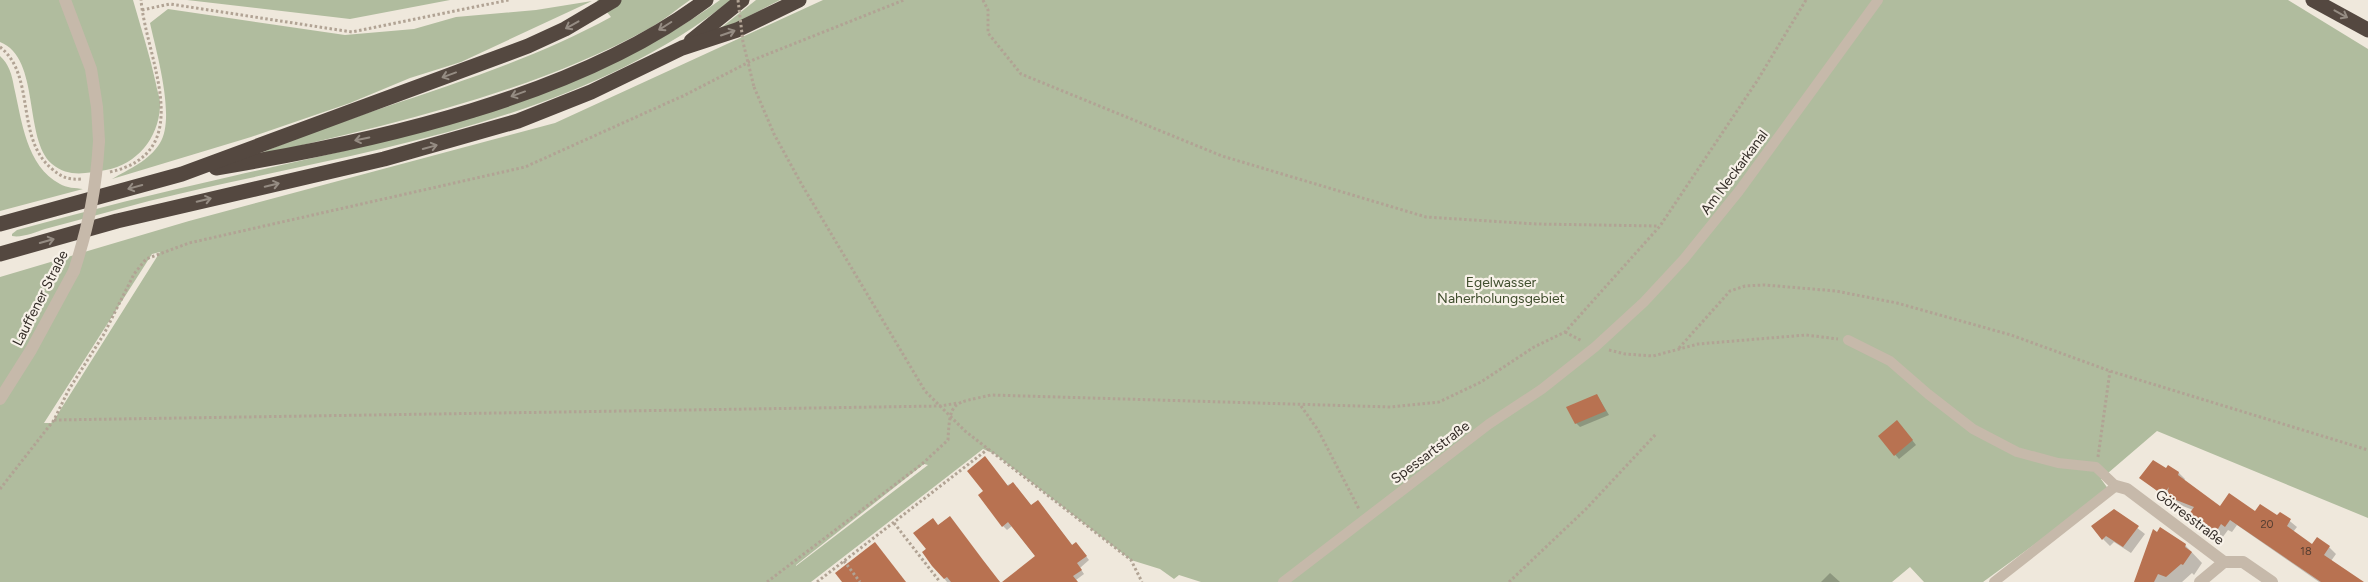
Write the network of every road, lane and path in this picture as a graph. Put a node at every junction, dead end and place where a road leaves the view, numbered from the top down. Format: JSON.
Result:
{"nodes":[{"id":1,"x":65,"y":0,"type":"edge"},
{"id":2,"x":141,"y":0,"type":"edge"},
{"id":3,"x":509,"y":0,"type":"edge"},
{"id":4,"x":614,"y":0,"type":"edge"},
{"id":5,"x":706,"y":0,"type":"edge"},
{"id":6,"x":738,"y":0,"type":"edge"},
{"id":7,"x":742,"y":0,"type":"edge"},
{"id":8,"x":799,"y":0,"type":"edge"},
{"id":9,"x":904,"y":0,"type":"edge"},
{"id":10,"x":983,"y":0,"type":"edge"},
{"id":11,"x":1806,"y":0,"type":"edge"},
{"id":12,"x":1878,"y":0,"type":"edge"},
{"id":13,"x":2313,"y":0,"type":"edge"},
{"id":14,"x":142,"y":10,"type":"junction"},
{"id":15,"x":2368,"y":30,"type":"edge"},
{"id":16,"x":0,"y":47,"type":"edge"},
{"id":17,"x":682,"y":48,"type":"junction"},
{"id":18,"x":105,"y":173,"type":"dead end"},
{"id":19,"x":182,"y":174,"type":"junction"},
{"id":20,"x":88,"y":177,"type":"dead end"},
{"id":21,"x":0,"y":224,"type":"edge"},
{"id":22,"x":1660,"y":226,"type":"junction"},
{"id":23,"x":0,"y":254,"type":"edge"},
{"id":24,"x":1565,"y":332,"type":"junction"},
{"id":25,"x":1848,"y":340,"type":"joint"},
{"id":26,"x":1595,"y":347,"type":"junction"},
{"id":27,"x":1680,"y":348,"type":"junction"},
{"id":28,"x":2110,"y":371,"type":"junction"},
{"id":29,"x":0,"y":399,"type":"edge"},
{"id":30,"x":958,"y":403,"type":"junction"},
{"id":31,"x":1300,"y":405,"type":"junction"},
{"id":32,"x":940,"y":406,"type":"junction"},
{"id":33,"x":949,"y":416,"type":"junction"},
{"id":34,"x":54,"y":420,"type":"junction"},
{"id":35,"x":1656,"y":434,"type":"dead end"},
{"id":36,"x":988,"y":449,"type":"junction"},
{"id":37,"x":2368,"y":450,"type":"edge"},
{"id":38,"x":2096,"y":467,"type":"junction"},
{"id":39,"x":2116,"y":486,"type":"junction"},
{"id":40,"x":0,"y":489,"type":"edge"},
{"id":41,"x":1364,"y":520,"type":"junction"},
{"id":42,"x":894,"y":523,"type":"junction"},
{"id":43,"x":844,"y":561,"type":"junction"},
{"id":44,"x":2224,"y":562,"type":"junction"},
{"id":45,"x":767,"y":582,"type":"edge"},
{"id":46,"x":817,"y":582,"type":"edge"},
{"id":47,"x":860,"y":582,"type":"edge"},
{"id":48,"x":940,"y":582,"type":"edge"},
{"id":49,"x":1142,"y":582,"type":"edge"},
{"id":50,"x":1283,"y":582,"type":"edge"},
{"id":51,"x":1509,"y":582,"type":"edge"},
{"id":52,"x":1994,"y":582,"type":"edge"},
{"id":53,"x":2200,"y":582,"type":"edge"},
{"id":54,"x":2272,"y":582,"type":"edge"}],
"edges":[{"from":1,"to":29,"type":"street","name":"Lauffener Straße","bridge":true},
{"from":2,"to":14,"type":"path"},
{"from":3,"to":14,"type":"path"},
{"from":4,"to":19,"type":"highway","one_way":true},
{"from":5,"to":19,"type":"highway","one_way":true},
{"from":6,"to":32,"type":"path","bridge":true},
{"from":7,"to":17,"type":"highway"},
{"from":17,"to":8,"type":"highway","one_way":true},
{"from":9,"to":34,"type":"path"},
{"from":10,"to":22,"type":"path"},
{"from":11,"to":22,"type":"path"},
{"from":12,"to":26,"type":"lane","name":"Am Neckarkanal"},
{"from":13,"to":15,"type":"highway","one_way":true},
{"from":14,"to":18,"type":"path"},
{"from":16,"to":20,"type":"path"},
{"from":23,"to":17,"type":"highway","one_way":true},
{"from":19,"to":21,"type":"highway","one_way":true},
{"from":22,"to":24,"type":"path"},
{"from":24,"to":26,"type":"path"},
{"from":24,"to":31,"type":"path"},
{"from":25,"to":27,"type":"path"},
{"from":25,"to":38,"type":"lane"},
{"from":26,"to":27,"type":"path"},
{"from":26,"to":41,"type":"lane","name":"Spessartstraße"},
{"from":27,"to":28,"type":"path"},
{"from":28,"to":37,"type":"path"},
{"from":28,"to":38,"type":"path"},
{"from":30,"to":31,"type":"path"},
{"from":30,"to":32,"type":"path"},
{"from":30,"to":33,"type":"path"},
{"from":31,"to":41,"type":"path"},
{"from":32,"to":33,"type":"path"},
{"from":32,"to":34,"type":"path"},
{"from":33,"to":36,"type":"path"},
{"from":33,"to":45,"type":"path"},
{"from":34,"to":40,"type":"path"},
{"from":35,"to":51,"type":"path"},
{"from":36,"to":42,"type":"path"},
{"from":36,"to":49,"type":"path"},
{"from":38,"to":39,"type":"lane"},
{"from":39,"to":44,"type":"street","name":"Görresstraße"},
{"from":39,"to":52,"type":"lane"},
{"from":41,"to":50,"type":"lane","name":"Spessartstraße"},
{"from":42,"to":43,"type":"path"},
{"from":42,"to":48,"type":"path"},
{"from":43,"to":46,"type":"path"},
{"from":43,"to":47,"type":"path"},
{"from":44,"to":53,"type":"street"},
{"from":44,"to":54,"type":"street","name":"Görresstraße"}]}
